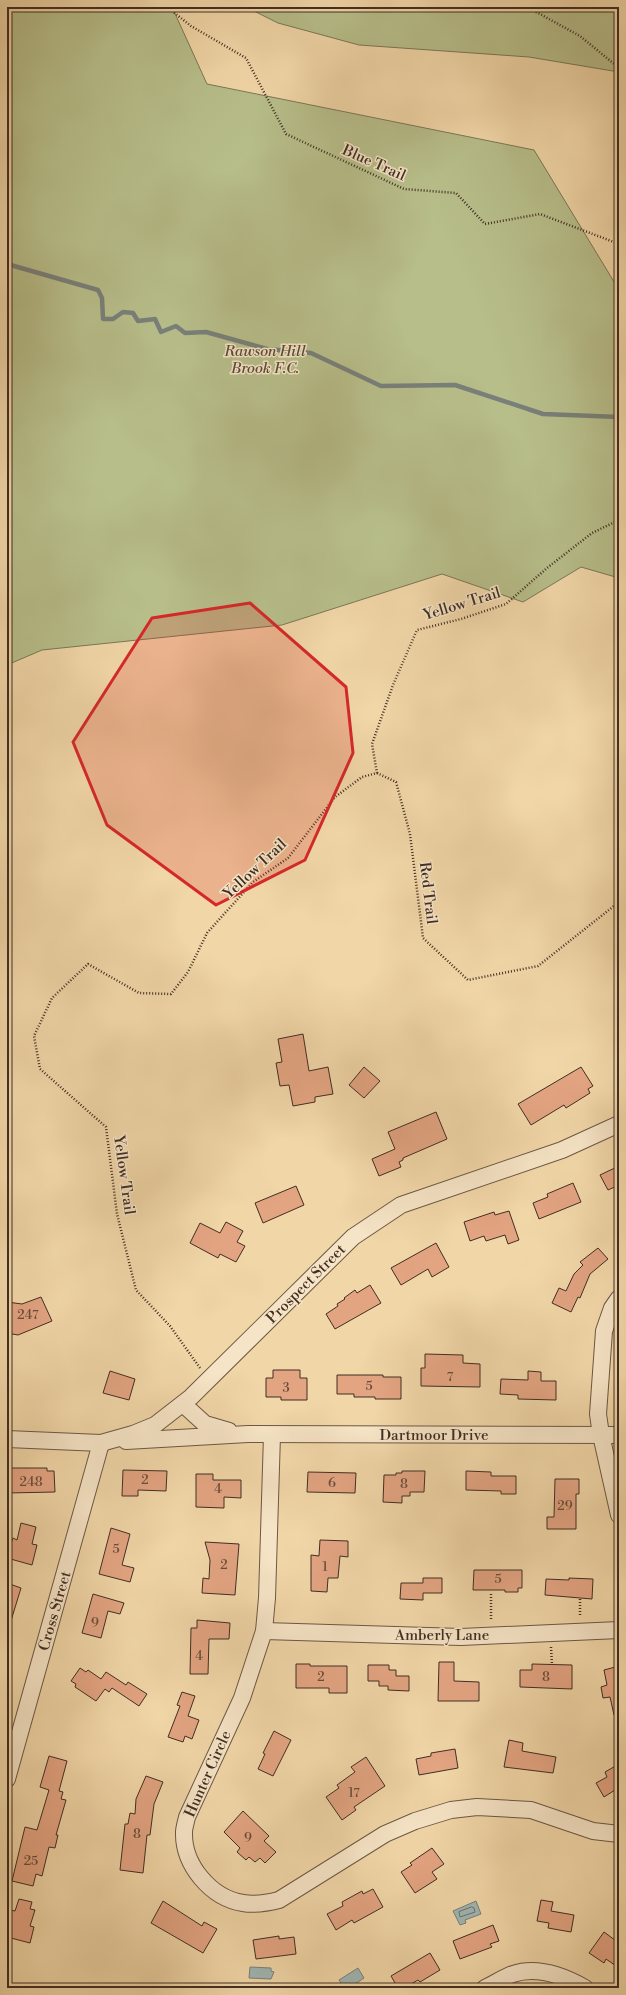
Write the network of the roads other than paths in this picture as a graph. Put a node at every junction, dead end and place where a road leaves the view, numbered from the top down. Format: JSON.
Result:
{"nodes":[{"id":1,"x":619,"y":1124,"type":"edge"},
{"id":2,"x":619,"y":1298,"type":"edge"},
{"id":3,"x":183,"y":1404,"type":"junction"},
{"id":4,"x":163,"y":1420,"type":"junction"},
{"id":5,"x":248,"y":1434,"type":"junction"},
{"id":6,"x":272,"y":1434,"type":"junction"},
{"id":7,"x":601,"y":1435,"type":"junction"},
{"id":8,"x":619,"y":1435,"type":"edge"},
{"id":9,"x":187,"y":1438,"type":"junction"},
{"id":10,"x":7,"y":1439,"type":"edge"},
{"id":11,"x":101,"y":1443,"type":"junction"},
{"id":12,"x":619,"y":1515,"type":"edge"},
{"id":13,"x":619,"y":1630,"type":"edge"},
{"id":14,"x":264,"y":1631,"type":"junction"},
{"id":15,"x":7,"y":1779,"type":"edge"},
{"id":16,"x":619,"y":1834,"type":"edge"},
{"id":17,"x":485,"y":1988,"type":"edge"},
{"id":18,"x":585,"y":1988,"type":"edge"}],
"edges":[{"from":1,"to":3,"type":"street","name":"Prospect Street"},
{"from":2,"to":7,"type":"street"},
{"from":3,"to":4,"type":"street","name":"Prospect Street"},
{"from":3,"to":5,"type":"street","name":"Dartmoor Drive"},
{"from":4,"to":9,"type":"street"},
{"from":4,"to":11,"type":"street","name":"Prospect Street"},
{"from":5,"to":6,"type":"street","name":"Dartmoor Drive"},
{"from":5,"to":9,"type":"street","name":"Dartmoor Drive"},
{"from":6,"to":7,"type":"street","name":"Dartmoor Drive"},
{"from":6,"to":14,"type":"street","name":"Hunter Circle"},
{"from":7,"to":8,"type":"street","name":"Dartmoor Drive"},
{"from":7,"to":12,"type":"street"},
{"from":9,"to":11,"type":"street","name":"Dartmoor Drive"},
{"from":10,"to":11,"type":"street","name":"Prospect Street"},
{"from":11,"to":15,"type":"street","name":"Cross Street"},
{"from":13,"to":14,"type":"street","name":"Amberly Lane"},
{"from":14,"to":16,"type":"street","name":"Hunter Circle"},
{"from":17,"to":18,"type":"street"}]}
